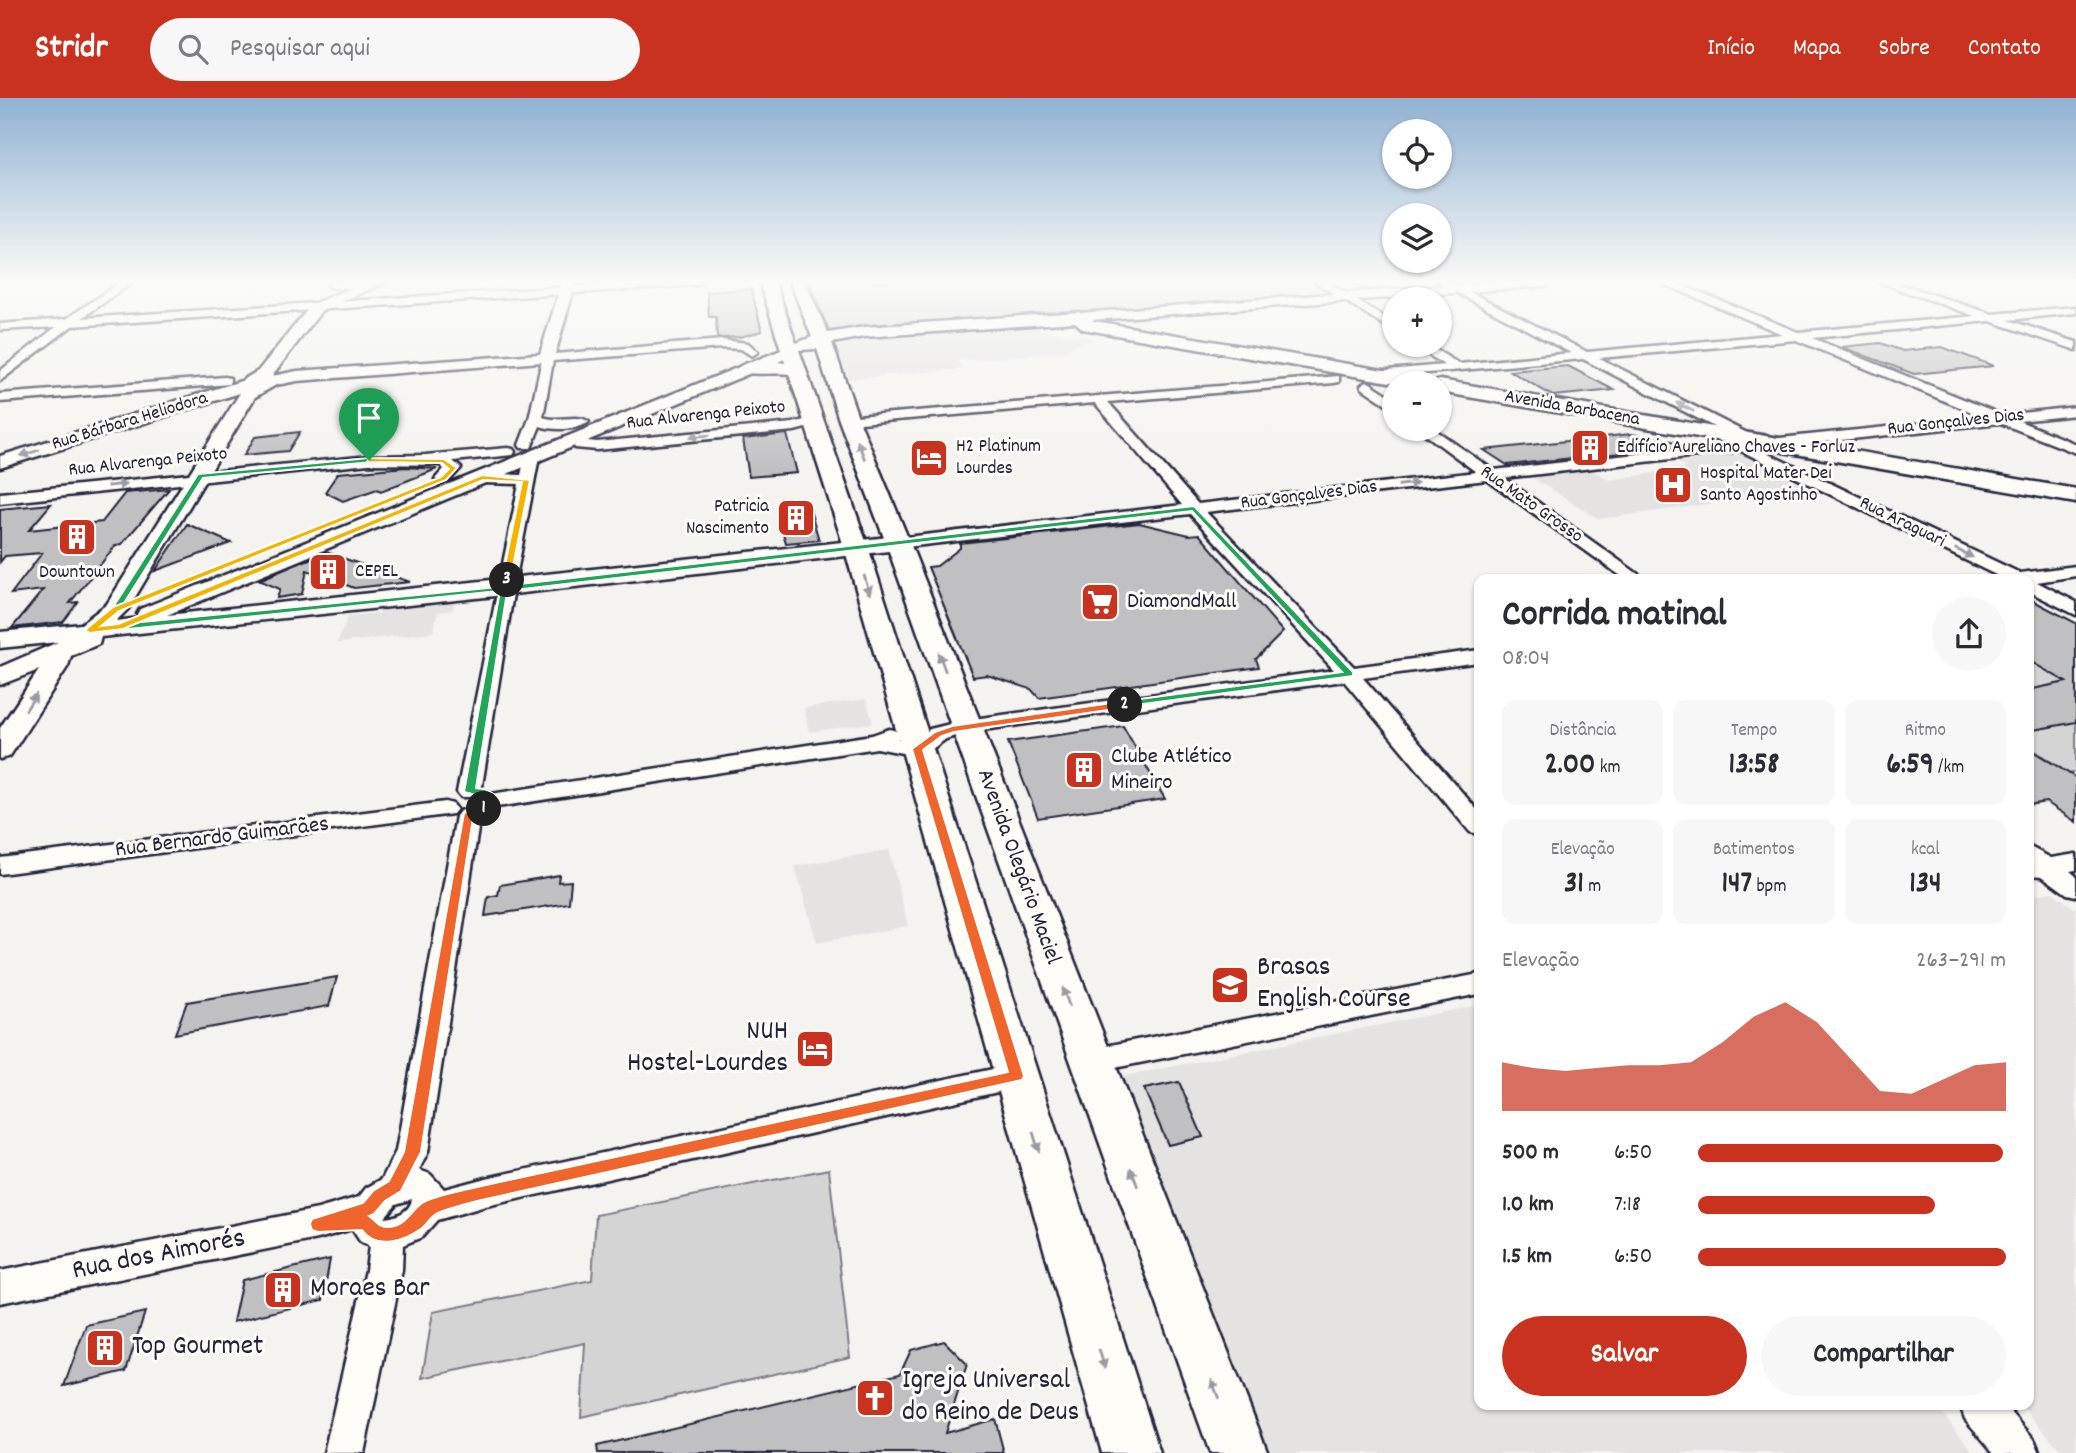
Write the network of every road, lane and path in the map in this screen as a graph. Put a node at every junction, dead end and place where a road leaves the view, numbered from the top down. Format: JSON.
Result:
{"nodes":[{"id":1,"x":40,"y":345,"type":"edge"},
{"id":2,"x":280,"y":345,"type":"edge"},
{"id":3,"x":551,"y":345,"type":"edge"},
{"id":4,"x":707,"y":345,"type":"edge"},
{"id":5,"x":736,"y":345,"type":"edge"},
{"id":6,"x":788,"y":345,"type":"edge"},
{"id":7,"x":809,"y":345,"type":"edge"},
{"id":8,"x":824,"y":345,"type":"edge"},
{"id":9,"x":1174,"y":345,"type":"edge"},
{"id":10,"x":1566,"y":345,"type":"edge"},
{"id":11,"x":1692,"y":345,"type":"edge"},
{"id":12,"x":1817,"y":345,"type":"edge"},
{"id":13,"x":791,"y":354,"type":"junction"},
{"id":14,"x":1585,"y":355,"type":"junction"},
{"id":15,"x":1439,"y":357,"type":"edge"},
{"id":16,"x":547,"y":358,"type":"junction"},
{"id":17,"x":749,"y":360,"type":"junction"},
{"id":18,"x":1456,"y":368,"type":"junction"},
{"id":19,"x":1449,"y":371,"type":"edge"},
{"id":20,"x":1287,"y":372,"type":"junction"},
{"id":21,"x":0,"y":377,"type":"edge"},
{"id":22,"x":1371,"y":380,"type":"junction"},
{"id":23,"x":1382,"y":383,"type":"edge"},
{"id":24,"x":1382,"y":383,"type":"edge"},
{"id":25,"x":241,"y":386,"type":"junction"},
{"id":26,"x":1452,"y":396,"type":"edge"},
{"id":27,"x":0,"y":398,"type":"edge"},
{"id":28,"x":1098,"y":399,"type":"junction"},
{"id":29,"x":1452,"y":399,"type":"edge"},
{"id":30,"x":2076,"y":411,"type":"edge"},
{"id":31,"x":1999,"y":418,"type":"junction"},
{"id":32,"x":536,"y":419,"type":"junction"},
{"id":33,"x":849,"y":420,"type":"junction"},
{"id":34,"x":812,"y":422,"type":"junction"},
{"id":35,"x":587,"y":427,"type":"junction"},
{"id":36,"x":1441,"y":441,"type":"edge"},
{"id":37,"x":1772,"y":443,"type":"junction"},
{"id":38,"x":1742,"y":445,"type":"junction"},
{"id":39,"x":2076,"y":449,"type":"edge"},
{"id":40,"x":522,"y":451,"type":"junction"},
{"id":41,"x":425,"y":459,"type":"junction"},
{"id":42,"x":0,"y":462,"type":"edge"},
{"id":43,"x":1488,"y":475,"type":"junction"},
{"id":44,"x":201,"y":476,"type":"junction"},
{"id":45,"x":482,"y":478,"type":"junction"},
{"id":46,"x":443,"y":479,"type":"junction"},
{"id":47,"x":526,"y":480,"type":"junction"},
{"id":48,"x":2076,"y":496,"type":"edge"},
{"id":49,"x":0,"y":498,"type":"edge"},
{"id":50,"x":2076,"y":507,"type":"edge"},
{"id":51,"x":1194,"y":509,"type":"junction"},
{"id":52,"x":898,"y":543,"type":"junction"},
{"id":53,"x":856,"y":547,"type":"junction"},
{"id":54,"x":2076,"y":571,"type":"edge"},
{"id":55,"x":1629,"y":574,"type":"edge"},
{"id":56,"x":2007,"y":574,"type":"edge"},
{"id":57,"x":2034,"y":577,"type":"edge"},
{"id":58,"x":2034,"y":587,"type":"edge"},
{"id":59,"x":505,"y":588,"type":"junction"},
{"id":60,"x":2076,"y":609,"type":"edge"},
{"id":61,"x":118,"y":618,"type":"junction"},
{"id":62,"x":0,"y":640,"type":"edge"},
{"id":63,"x":56,"y":644,"type":"junction"},
{"id":64,"x":0,"y":656,"type":"edge"},
{"id":65,"x":1474,"y":657,"type":"edge"},
{"id":66,"x":1349,"y":674,"type":"junction"},
{"id":67,"x":0,"y":677,"type":"edge"},
{"id":68,"x":966,"y":726,"type":"junction"},
{"id":69,"x":913,"y":736,"type":"junction"},
{"id":70,"x":0,"y":750,"type":"edge"},
{"id":71,"x":468,"y":804,"type":"junction"},
{"id":72,"x":1474,"y":821,"type":"edge"},
{"id":73,"x":2076,"y":862,"type":"edge"},
{"id":74,"x":2034,"y":864,"type":"edge"},
{"id":75,"x":0,"y":866,"type":"edge"},
{"id":76,"x":2076,"y":888,"type":"edge"},
{"id":77,"x":1474,"y":985,"type":"edge"},
{"id":78,"x":1090,"y":1061,"type":"junction"},
{"id":79,"x":1016,"y":1076,"type":"junction"},
{"id":80,"x":399,"y":1209,"type":"junction"},
{"id":81,"x":0,"y":1287,"type":"edge"},
{"id":82,"x":1983,"y":1410,"type":"edge"},
{"id":83,"x":344,"y":1453,"type":"edge"},
{"id":84,"x":1131,"y":1453,"type":"edge"},
{"id":85,"x":1239,"y":1453,"type":"edge"},
{"id":86,"x":2020,"y":1453,"type":"edge"}],
"edges":[{"from":1,"to":21,"type":"street"},
{"from":2,"to":25,"type":"street"},
{"from":3,"to":16,"type":"street"},
{"from":4,"to":16,"type":"street"},
{"from":5,"to":17,"type":"street"},
{"from":6,"to":13,"type":"main road"},
{"from":7,"to":13,"type":"main road"},
{"from":8,"to":33,"type":"main road","name":"Avenida Olegário Maciel"},
{"from":9,"to":20,"type":"main road","name":"Avenida Barbacena"},
{"from":10,"to":14,"type":"street","name":"Rua Araguari"},
{"from":11,"to":14,"type":"street"},
{"from":12,"to":31,"type":"street"},
{"from":13,"to":17,"type":"street"},
{"from":13,"to":17,"type":"main road"},
{"from":13,"to":34,"type":"main road"},
{"from":14,"to":18,"type":"street"},
{"from":38,"to":14,"type":"street","name":"Rua Araguari","one_way":true},
{"from":15,"to":18,"type":"street"},
{"from":16,"to":25,"type":"street","name":"Rua Bárbara Heliodora"},
{"from":16,"to":32,"type":"street"},
{"from":17,"to":35,"type":"street"},
{"from":18,"to":19,"type":"street"},
{"from":20,"to":22,"type":"main road","name":"Avenida Barbacena"},
{"from":20,"to":22,"type":"main road","name":"Avenida Barbacena"},
{"from":20,"to":28,"type":"street"},
{"from":22,"to":23,"type":"main road","name":"Avenida Barbacena"},
{"from":22,"to":24,"type":"street"},
{"from":25,"to":27,"type":"street"},
{"from":25,"to":42,"type":"street","name":"Rua Bárbara Heliodora","one_way":true},
{"from":25,"to":44,"type":"street"},
{"from":26,"to":38,"type":"main road","name":"Avenida Barbacena"},
{"from":28,"to":33,"type":"street"},
{"from":28,"to":51,"type":"street"},
{"from":29,"to":38,"type":"main road","name":"Avenida Barbacena"},
{"from":30,"to":31,"type":"street","name":"Rua Gonçalves Dias"},
{"from":31,"to":37,"type":"street","name":"Rua Gonçalves Dias"},
{"from":31,"to":39,"type":"street"},
{"from":32,"to":35,"type":"street"},
{"from":32,"to":40,"type":"street"},
{"from":52,"to":33,"type":"main road","name":"Avenida Olegário Maciel","one_way":true},
{"from":34,"to":35,"type":"street","name":"Rua Alvarenga Peixoto","one_way":true},
{"from":34,"to":53,"type":"main road"},
{"from":35,"to":40,"type":"street"},
{"from":36,"to":43,"type":"street","name":"Rua Mato Grosso"},
{"from":37,"to":38,"type":"main road","name":"Avenida Barbacena"},
{"from":37,"to":48,"type":"main road","name":"Avenida Barbacena"},
{"from":38,"to":43,"type":"street","name":"Rua Gonçalves Dias"},
{"from":38,"to":50,"type":"main road","name":"Avenida Barbacena"},
{"from":38,"to":56,"type":"street","name":"Rua Araguari","one_way":true},
{"from":40,"to":41,"type":"street","name":"Rua Alvarenga Peixoto"},
{"from":40,"to":45,"type":"street"},
{"from":40,"to":46,"type":"street"},
{"from":40,"to":47,"type":"street"},
{"from":41,"to":44,"type":"street","name":"Rua Alvarenga Peixoto"},
{"from":41,"to":46,"type":"street","name":"Rua Alvarenga Peixoto"},
{"from":51,"to":43,"type":"street","name":"Rua Gonçalves Dias","one_way":true},
{"from":43,"to":55,"type":"street","name":"Rua Mato Grosso"},
{"from":49,"to":44,"type":"street","name":"Rua Alvarenga Peixoto","one_way":true},
{"from":44,"to":61,"type":"street"},
{"from":45,"to":47,"type":"street"},
{"from":45,"to":61,"type":"street"},
{"from":46,"to":61,"type":"street"},
{"from":47,"to":59,"type":"street"},
{"from":51,"to":52,"type":"street","name":"Rua Gonçalves Dias"},
{"from":51,"to":66,"type":"street"},
{"from":52,"to":53,"type":"street","name":"Rua Gonçalves Dias"},
{"from":68,"to":52,"type":"main road","name":"Avenida Olegário Maciel","one_way":true},
{"from":53,"to":59,"type":"street","name":"Rua Gonçalves Dias"},
{"from":53,"to":69,"type":"main road","one_way":true},
{"from":54,"to":57,"type":"street"},
{"from":58,"to":60,"type":"street"},
{"from":59,"to":61,"type":"street","name":"Rua Gonçalves Dias"},
{"from":59,"to":71,"type":"street"},
{"from":61,"to":63,"type":"street"},
{"from":61,"to":63,"type":"street","name":"Rua Gonçalves Dias"},
{"from":62,"to":63,"type":"street"},
{"from":63,"to":64,"type":"street"},
{"from":63,"to":67,"type":"street"},
{"from":70,"to":63,"type":"street","one_way":true},
{"from":65,"to":66,"type":"street"},
{"from":66,"to":68,"type":"street"},
{"from":66,"to":72,"type":"street"},
{"from":68,"to":69,"type":"street"},
{"from":78,"to":68,"type":"main road","name":"Avenida Olegário Maciel","one_way":true},
{"from":69,"to":71,"type":"street","name":"Rua Bernardo Guimarães"},
{"from":69,"to":79,"type":"main road"},
{"from":71,"to":75,"type":"street","name":"Rua Bernardo Guimarães"},
{"from":71,"to":80,"type":"street"},
{"from":73,"to":74,"type":"street"},
{"from":74,"to":76,"type":"street"},
{"from":77,"to":78,"type":"street"},
{"from":85,"to":78,"type":"main road","name":"Avenida Olegário Maciel","one_way":true},
{"from":79,"to":80,"type":"street","name":"Rua dos Aimorés"},
{"from":79,"to":84,"type":"main road","one_way":true},
{"from":80,"to":81,"type":"street","name":"Rua dos Aimorés"},
{"from":80,"to":83,"type":"street"},
{"from":82,"to":86,"type":"street"}]}
